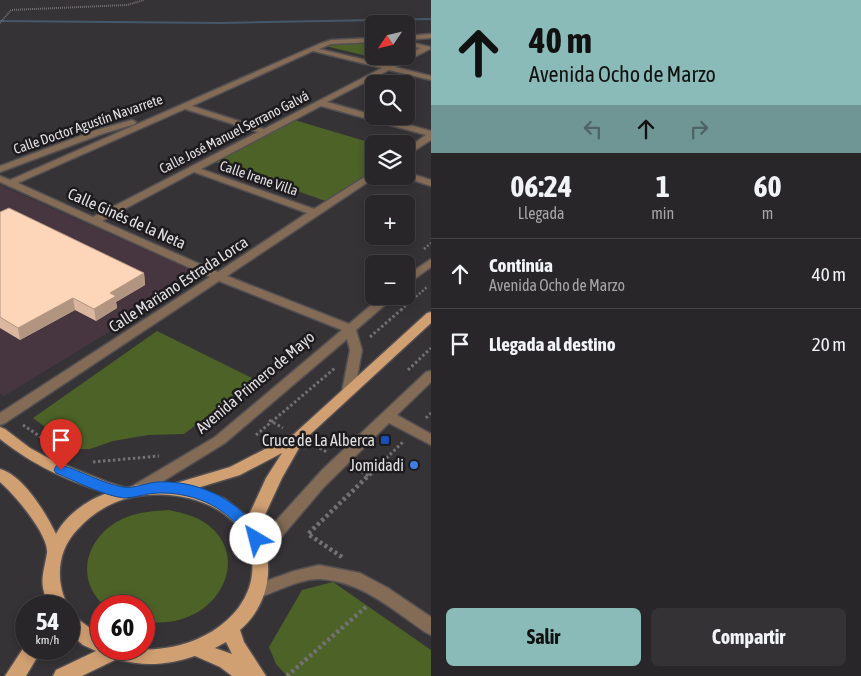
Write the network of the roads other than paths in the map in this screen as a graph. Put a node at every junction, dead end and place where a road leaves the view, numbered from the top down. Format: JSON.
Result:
{"nodes":[{"id":1,"x":431,"y":36,"type":"edge"},
{"id":2,"x":415,"y":37,"type":"edge"},
{"id":3,"x":365,"y":40,"type":"edge"},
{"id":4,"x":321,"y":45,"type":"junction"},
{"id":5,"x":415,"y":45,"type":"edge"},
{"id":6,"x":428,"y":48,"type":"edge"},
{"id":7,"x":312,"y":49,"type":"junction"},
{"id":8,"x":392,"y":66,"type":"junction"},
{"id":9,"x":431,"y":78,"type":"edge"},
{"id":10,"x":321,"y":103,"type":"junction"},
{"id":11,"x":185,"y":106,"type":"junction"},
{"id":12,"x":266,"y":132,"type":"junction"},
{"id":13,"x":431,"y":135,"type":"edge"},
{"id":14,"x":415,"y":147,"type":"edge"},
{"id":15,"x":0,"y":169,"type":"edge"},
{"id":16,"x":193,"y":170,"type":"junction"},
{"id":17,"x":415,"y":178,"type":"edge"},
{"id":18,"x":0,"y":179,"type":"edge"},
{"id":19,"x":365,"y":180,"type":"edge"},
{"id":20,"x":11,"y":183,"type":"junction"},
{"id":21,"x":431,"y":183,"type":"edge"},
{"id":22,"x":316,"y":213,"type":"junction"},
{"id":23,"x":93,"y":221,"type":"junction"},
{"id":24,"x":431,"y":262,"type":"edge"},
{"id":25,"x":415,"y":275,"type":"edge"},
{"id":26,"x":220,"y":277,"type":"junction"},
{"id":27,"x":378,"y":305,"type":"edge"},
{"id":28,"x":431,"y":316,"type":"edge"},
{"id":29,"x":350,"y":329,"type":"junction"},
{"id":30,"x":431,"y":375,"type":"edge"},
{"id":31,"x":348,"y":391,"type":"junction"},
{"id":32,"x":4,"y":417,"type":"edge"},
{"id":33,"x":388,"y":417,"type":"junction"},
{"id":34,"x":0,"y":432,"type":"edge"},
{"id":35,"x":299,"y":437,"type":"junction"},
{"id":36,"x":431,"y":440,"type":"edge"},
{"id":37,"x":0,"y":474,"type":"edge"},
{"id":38,"x":174,"y":488,"type":"junction"},
{"id":39,"x":132,"y":491,"type":"junction"},
{"id":40,"x":250,"y":529,"type":"junction"},
{"id":41,"x":260,"y":550,"type":"junction"},
{"id":42,"x":55,"y":551,"type":"junction"},
{"id":43,"x":258,"y":591,"type":"junction"},
{"id":44,"x":54,"y":595,"type":"edge"},
{"id":45,"x":431,"y":627,"type":"edge"},
{"id":46,"x":231,"y":629,"type":"junction"},
{"id":47,"x":80,"y":631,"type":"edge"},
{"id":48,"x":90,"y":639,"type":"edge"},
{"id":49,"x":195,"y":648,"type":"junction"},
{"id":50,"x":155,"y":656,"type":"edge"},
{"id":51,"x":26,"y":660,"type":"edge"},
{"id":52,"x":90,"y":660,"type":"edge"},
{"id":53,"x":15,"y":676,"type":"edge"},
{"id":54,"x":63,"y":676,"type":"edge"},
{"id":55,"x":247,"y":676,"type":"edge"},
{"id":56,"x":256,"y":676,"type":"edge"}],
"edges":[{"from":1,"to":2,"type":"street"},
{"from":3,"to":4,"type":"street","name":"Calle Doctor Agustín Navarrete"},
{"from":4,"to":7,"type":"street","name":"Calle Doctor Agustín Navarrete"},
{"from":4,"to":8,"type":"street"},
{"from":5,"to":6,"type":"street"},
{"from":6,"to":8,"type":"street","name":"Calle José Manuel Serrano Galvá"},
{"from":7,"to":8,"type":"street"},
{"from":7,"to":11,"type":"street","name":"Calle Doctor Agustín Navarrete"},
{"from":8,"to":9,"type":"street"},
{"from":8,"to":10,"type":"street","name":"Calle José Manuel Serrano Galvá"},
{"from":10,"to":12,"type":"street","name":"Calle José Manuel Serrano Galvá"},
{"from":10,"to":13,"type":"street"},
{"from":11,"to":12,"type":"street"},
{"from":11,"to":15,"type":"street","name":"Calle Doctor Agustín Navarrete"},
{"from":11,"to":20,"type":"street","name":"Calle Doctor Agustín Navarrete"},
{"from":12,"to":16,"type":"street","name":"Calle José Manuel Serrano Galvá"},
{"from":13,"to":14,"type":"street"},
{"from":16,"to":22,"type":"street","name":"Calle Irene Villa"},
{"from":16,"to":23,"type":"street","name":"Calle José Manuel Serrano Galvá"},
{"from":17,"to":21,"type":"street"},
{"from":18,"to":20,"type":"street","name":"Calle Ginés de la Neta"},
{"from":19,"to":22,"type":"street","name":"Calle Mariano Estrada Lorca"},
{"from":20,"to":23,"type":"street","name":"Calle Ginés de la Neta"},
{"from":22,"to":26,"type":"street","name":"Calle Mariano Estrada Lorca"},
{"from":23,"to":26,"type":"street","name":"Calle Ginés de la Neta"},
{"from":24,"to":25,"type":"street"},
{"from":26,"to":29,"type":"street","name":"Calle Ginés de la Neta"},
{"from":26,"to":32,"type":"street","name":"Calle Mariano Estrada Lorca"},
{"from":27,"to":29,"type":"street","name":"Avenida Primero de Mayo"},
{"from":28,"to":31,"type":"main road"},
{"from":29,"to":31,"type":"street"},
{"from":29,"to":39,"type":"street","name":"Avenida Primero de Mayo"},
{"from":30,"to":33,"type":"street"},
{"from":31,"to":35,"type":"main road"},
{"from":33,"to":36,"type":"street"},
{"from":33,"to":41,"type":"street"},
{"from":34,"to":39,"type":"main road"},
{"from":35,"to":38,"type":"main road"},
{"from":35,"to":40,"type":"main road"},
{"from":37,"to":42,"type":"main road"},
{"from":38,"to":39,"type":"main road"},
{"from":38,"to":40,"type":"main road"},
{"from":39,"to":42,"type":"main road"},
{"from":40,"to":41,"type":"main road"},
{"from":41,"to":43,"type":"main road"},
{"from":42,"to":44,"type":"main road"},
{"from":43,"to":45,"type":"street"},
{"from":43,"to":46,"type":"main road"},
{"from":46,"to":49,"type":"main road"},
{"from":46,"to":56,"type":"main road"},
{"from":47,"to":48,"type":"main road"},
{"from":49,"to":50,"type":"main road"},
{"from":49,"to":55,"type":"main road"},
{"from":51,"to":53,"type":"main road"},
{"from":52,"to":54,"type":"main road"}]}
